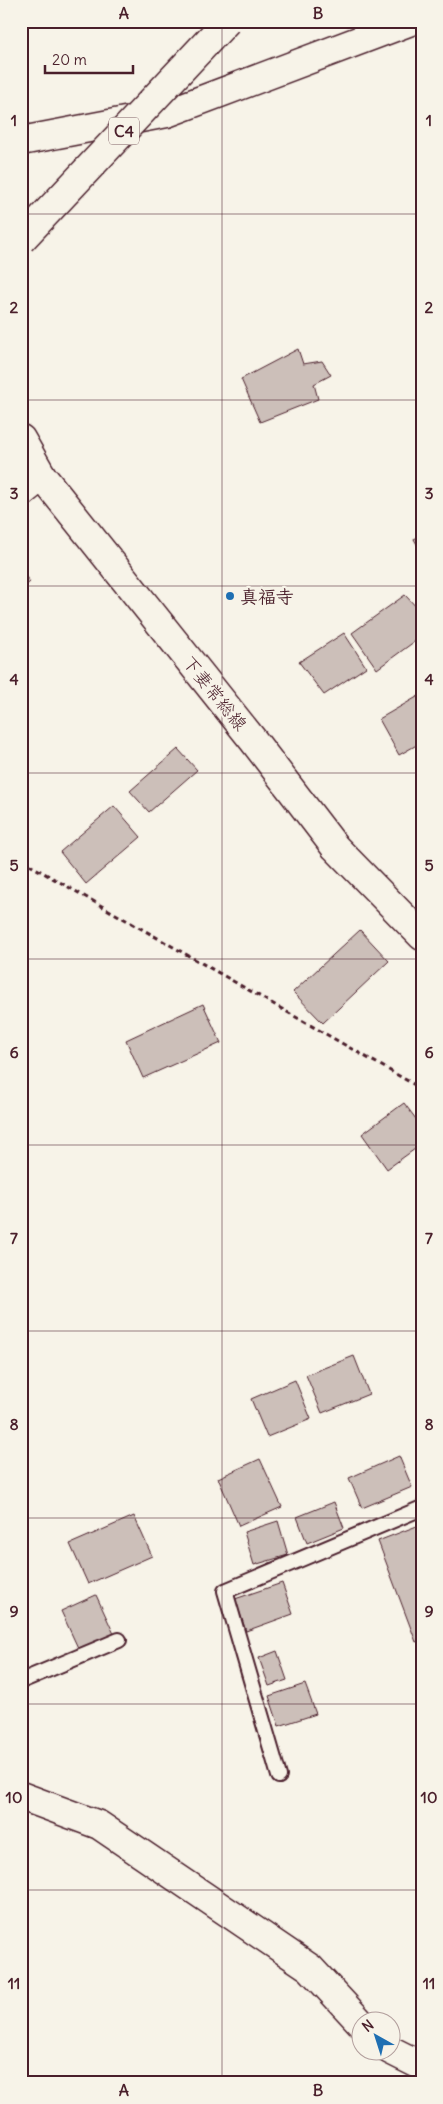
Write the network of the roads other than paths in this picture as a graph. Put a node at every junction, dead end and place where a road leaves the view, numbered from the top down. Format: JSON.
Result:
{"nodes":[{"id":1,"x":227,"y":21,"type":"edge"},
{"id":2,"x":411,"y":21,"type":"edge"},
{"id":3,"x":21,"y":141,"type":"edge"},
{"id":4,"x":21,"y":240,"type":"edge"},
{"id":5,"x":21,"y":439,"type":"edge"},
{"id":6,"x":32,"y":485,"type":"edge"},
{"id":7,"x":422,"y":936,"type":"edge"},
{"id":8,"x":422,"y":1508,"type":"edge"},
{"id":9,"x":119,"y":1640,"type":"dead end"},
{"id":10,"x":21,"y":1681,"type":"edge"},
{"id":11,"x":279,"y":1776,"type":"dead end"},
{"id":12,"x":21,"y":1796,"type":"edge"},
{"id":13,"x":351,"y":2012,"type":"edge"},
{"id":14,"x":400,"y":2055,"type":"edge"},
{"id":15,"x":422,"y":2066,"type":"edge"}],
"edges":[{"from":1,"to":4,"type":"main road","number":"C4","bridge":true},
{"from":2,"to":3,"type":"main road"},
{"from":5,"to":6,"type":"main road","name":"下妻常総線"},
{"from":6,"to":7,"type":"main road","name":"下妻常総線"},
{"from":8,"to":11,"type":"lane"},
{"from":9,"to":10,"type":"lane"},
{"from":12,"to":13,"type":"main road"},
{"from":14,"to":15,"type":"main road"}]}
